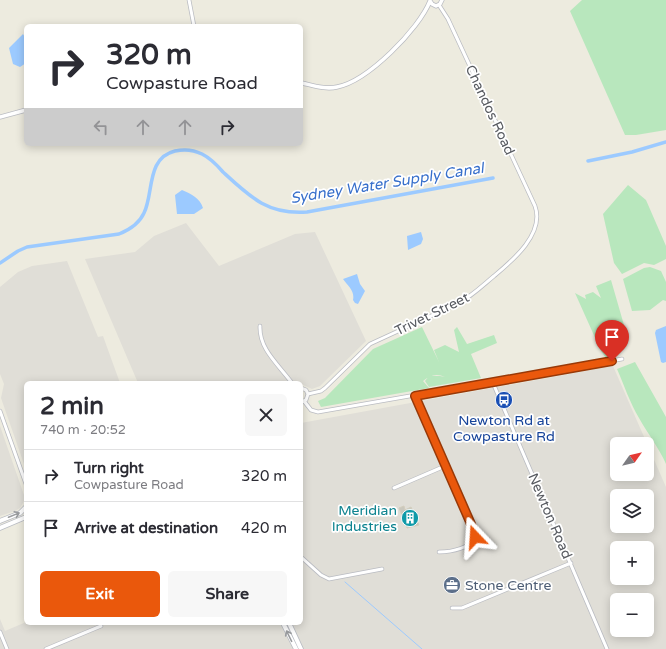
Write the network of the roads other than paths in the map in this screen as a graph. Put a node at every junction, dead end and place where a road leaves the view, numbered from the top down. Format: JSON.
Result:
{"nodes":[{"id":1,"x":188,"y":0,"type":"edge"},
{"id":2,"x":443,"y":0,"type":"edge"},
{"id":3,"x":430,"y":1,"type":"edge"},
{"id":4,"x":437,"y":6,"type":"junction"},
{"id":5,"x":426,"y":11,"type":"junction"},
{"id":6,"x":194,"y":24,"type":"edge"},
{"id":7,"x":303,"y":83,"type":"edge"},
{"id":8,"x":24,"y":111,"type":"edge"},
{"id":9,"x":0,"y":117,"type":"edge"},
{"id":10,"x":537,"y":216,"type":"joint"},
{"id":11,"x":260,"y":326,"type":"dead end"},
{"id":12,"x":622,"y":360,"type":"dead end"},
{"id":13,"x":290,"y":381,"type":"edge"},
{"id":14,"x":493,"y":383,"type":"junction"},
{"id":15,"x":303,"y":389,"type":"edge"},
{"id":16,"x":308,"y":394,"type":"junction"},
{"id":17,"x":415,"y":396,"type":"junction"},
{"id":18,"x":303,"y":401,"type":"edge"},
{"id":19,"x":303,"y":403,"type":"edge"},
{"id":20,"x":0,"y":411,"type":"edge"},
{"id":21,"x":445,"y":466,"type":"junction"},
{"id":22,"x":24,"y":478,"type":"edge"},
{"id":23,"x":394,"y":488,"type":"dead end"},
{"id":24,"x":24,"y":509,"type":"edge"},
{"id":25,"x":24,"y":518,"type":"edge"},
{"id":26,"x":0,"y":521,"type":"edge"},
{"id":27,"x":0,"y":528,"type":"edge"},
{"id":28,"x":474,"y":538,"type":"junction"},
{"id":29,"x":480,"y":540,"type":"dead end"},
{"id":30,"x":439,"y":552,"type":"dead end"},
{"id":31,"x":303,"y":559,"type":"edge"},
{"id":32,"x":571,"y":563,"type":"junction"},
{"id":33,"x":382,"y":569,"type":"dead end"},
{"id":34,"x":452,"y":608,"type":"dead end"},
{"id":35,"x":284,"y":625,"type":"edge"},
{"id":36,"x":290,"y":625,"type":"edge"},
{"id":37,"x":101,"y":626,"type":"dead end"},
{"id":38,"x":0,"y":632,"type":"edge"},
{"id":39,"x":298,"y":648,"type":"edge"},
{"id":40,"x":7,"y":649,"type":"edge"},
{"id":41,"x":46,"y":649,"type":"edge"},
{"id":42,"x":607,"y":649,"type":"edge"}],
"edges":[{"from":1,"to":6,"type":"street"},
{"from":2,"to":4,"type":"street"},
{"from":3,"to":4,"type":"street"},
{"from":3,"to":5,"type":"street"},
{"from":4,"to":5,"type":"street"},
{"from":4,"to":10,"type":"street","name":"Chandos Road"},
{"from":5,"to":7,"type":"street"},
{"from":8,"to":9,"type":"street"},
{"from":10,"to":16,"type":"street","name":"Trivet Street"},
{"from":11,"to":13,"type":"street"},
{"from":12,"to":14,"type":"street"},
{"from":14,"to":17,"type":"street"},
{"from":14,"to":32,"type":"street","name":"Newton Road"},
{"from":15,"to":16,"type":"street"},
{"from":16,"to":18,"type":"street"},
{"from":17,"to":19,"type":"street"},
{"from":17,"to":21,"type":"street"},
{"from":20,"to":22,"type":"street"},
{"from":21,"to":23,"type":"street"},
{"from":21,"to":28,"type":"street"},
{"from":26,"to":24,"type":"main road","one_way":true},
{"from":25,"to":27,"type":"main road"},
{"from":28,"to":29,"type":"street"},
{"from":28,"to":30,"type":"street"},
{"from":31,"to":33,"type":"street"},
{"from":32,"to":34,"type":"street"},
{"from":32,"to":42,"type":"street","name":"Newton Road"},
{"from":39,"to":35,"type":"main road","one_way":true},
{"from":36,"to":39,"type":"main road"},
{"from":37,"to":41,"type":"street"},
{"from":38,"to":40,"type":"street"}]}
